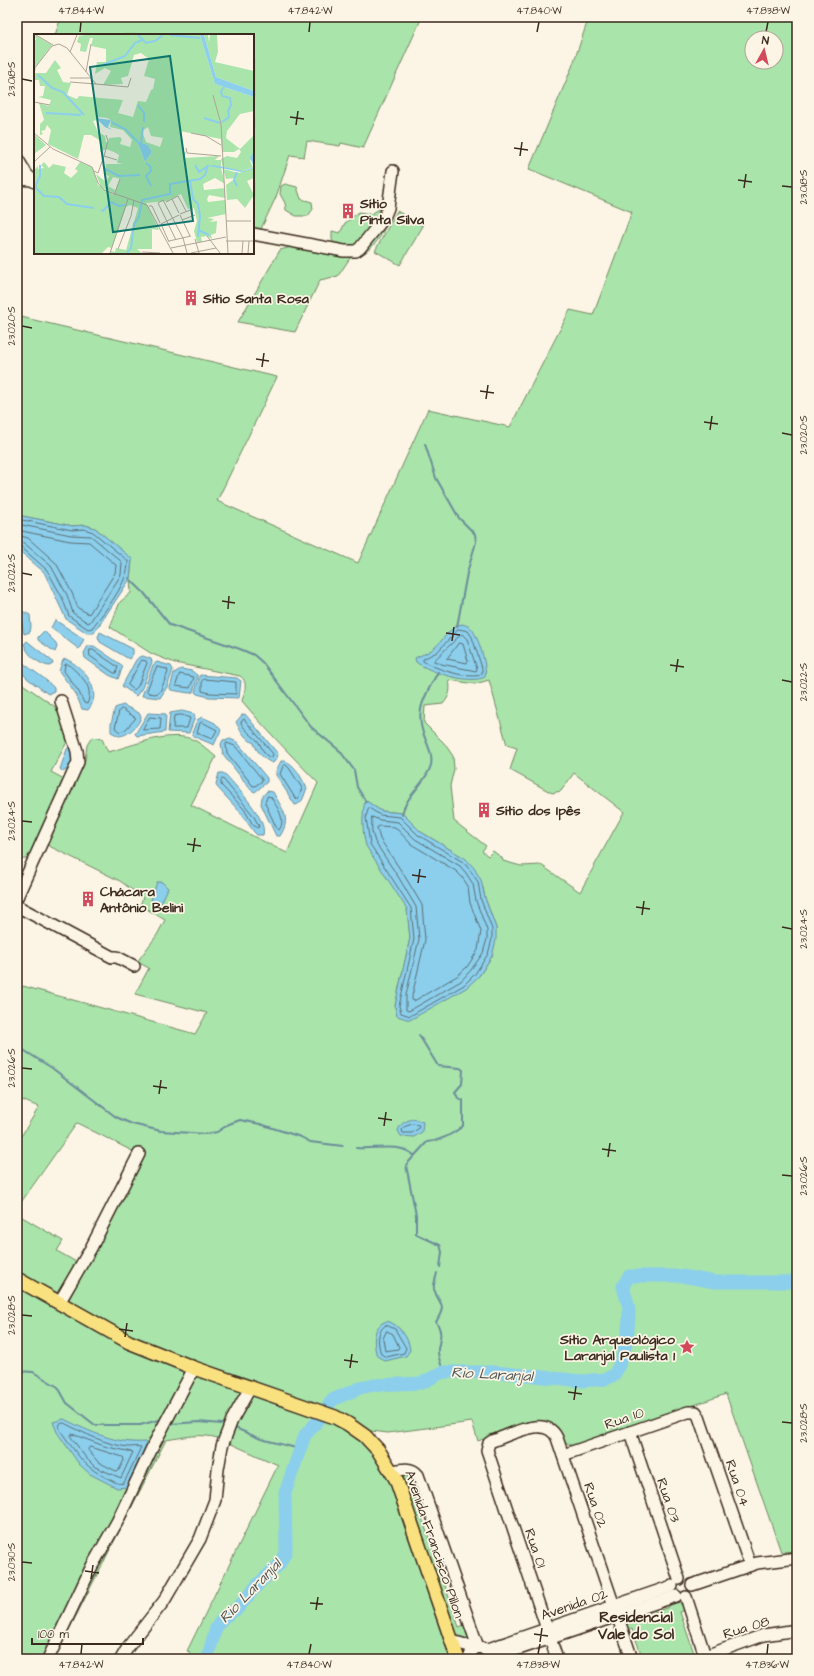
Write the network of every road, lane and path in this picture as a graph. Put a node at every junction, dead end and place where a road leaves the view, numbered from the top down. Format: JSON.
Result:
{"nodes":[{"id":1,"x":17,"y":158,"type":"edge"},
{"id":2,"x":393,"y":171,"type":"dead end"},
{"id":3,"x":17,"y":179,"type":"edge"},
{"id":4,"x":33,"y":181,"type":"edge"},
{"id":5,"x":254,"y":234,"type":"edge"},
{"id":6,"x":61,"y":700,"type":"dead end"},
{"id":7,"x":17,"y":897,"type":"edge"},
{"id":8,"x":17,"y":906,"type":"edge"},
{"id":9,"x":134,"y":966,"type":"dead end"},
{"id":10,"x":139,"y":1154,"type":"dead end"},
{"id":11,"x":17,"y":1279,"type":"edge"},
{"id":12,"x":59,"y":1303,"type":"junction"},
{"id":13,"x":194,"y":1368,"type":"junction"},
{"id":14,"x":250,"y":1388,"type":"junction"},
{"id":15,"x":696,"y":1412,"type":"joint"},
{"id":16,"x":630,"y":1432,"type":"junction"},
{"id":17,"x":487,"y":1446,"type":"joint"},
{"id":18,"x":563,"y":1455,"type":"junction"},
{"id":19,"x":393,"y":1472,"type":"junction"},
{"id":20,"x":797,"y":1558,"type":"edge"},
{"id":21,"x":750,"y":1565,"type":"junction"},
{"id":22,"x":678,"y":1589,"type":"junction"},
{"id":23,"x":616,"y":1611,"type":"junction"},
{"id":24,"x":797,"y":1630,"type":"edge"},
{"id":25,"x":549,"y":1633,"type":"junction"},
{"id":26,"x":452,"y":1641,"type":"junction"},
{"id":27,"x":483,"y":1652,"type":"edge"},
{"id":28,"x":706,"y":1657,"type":"edge"},
{"id":29,"x":48,"y":1659,"type":"edge"},
{"id":30,"x":121,"y":1659,"type":"edge"},
{"id":31,"x":458,"y":1659,"type":"edge"},
{"id":32,"x":469,"y":1659,"type":"edge"},
{"id":33,"x":557,"y":1659,"type":"edge"},
{"id":34,"x":632,"y":1659,"type":"edge"}],
"edges":[{"from":1,"to":4,"type":"street"},
{"from":2,"to":5,"type":"street"},
{"from":3,"to":4,"type":"street"},
{"from":6,"to":7,"type":"street"},
{"from":8,"to":9,"type":"street"},
{"from":10,"to":12,"type":"street"},
{"from":11,"to":12,"type":"main road","name":"Avenida Francisco Pillon"},
{"from":12,"to":13,"type":"main road","name":"Avenida Francisco Pillon"},
{"from":13,"to":14,"type":"main road","name":"Avenida Francisco Pillon"},
{"from":13,"to":29,"type":"street"},
{"from":14,"to":19,"type":"main road","name":"Avenida Francisco Pillon"},
{"from":14,"to":30,"type":"street"},
{"from":15,"to":16,"type":"street","name":"Rua 10"},
{"from":15,"to":21,"type":"street","name":"Rua 04"},
{"from":16,"to":18,"type":"street","name":"Rua 10"},
{"from":16,"to":22,"type":"street","name":"Rua 03"},
{"from":17,"to":18,"type":"street","name":"Rua 02"},
{"from":17,"to":25,"type":"street","name":"Rua 01"},
{"from":18,"to":23,"type":"street","name":"Rua 02"},
{"from":19,"to":26,"type":"main road","name":"Avenida Francisco Pillon"},
{"from":19,"to":27,"type":"street"},
{"from":20,"to":21,"type":"street"},
{"from":21,"to":22,"type":"street"},
{"from":22,"to":23,"type":"street","name":"Avenida 02"},
{"from":22,"to":28,"type":"street","name":"Rua 03"},
{"from":23,"to":25,"type":"street","name":"Avenida 02"},
{"from":23,"to":34,"type":"street","name":"Rua 02"},
{"from":24,"to":28,"type":"street","name":"Rua 08"},
{"from":25,"to":27,"type":"street","name":"Avenida 02"},
{"from":25,"to":33,"type":"street","name":"Rua 01"},
{"from":26,"to":27,"type":"street"},
{"from":26,"to":31,"type":"main road","name":"Avenida Francisco Pillon"},
{"from":27,"to":32,"type":"street"}]}
